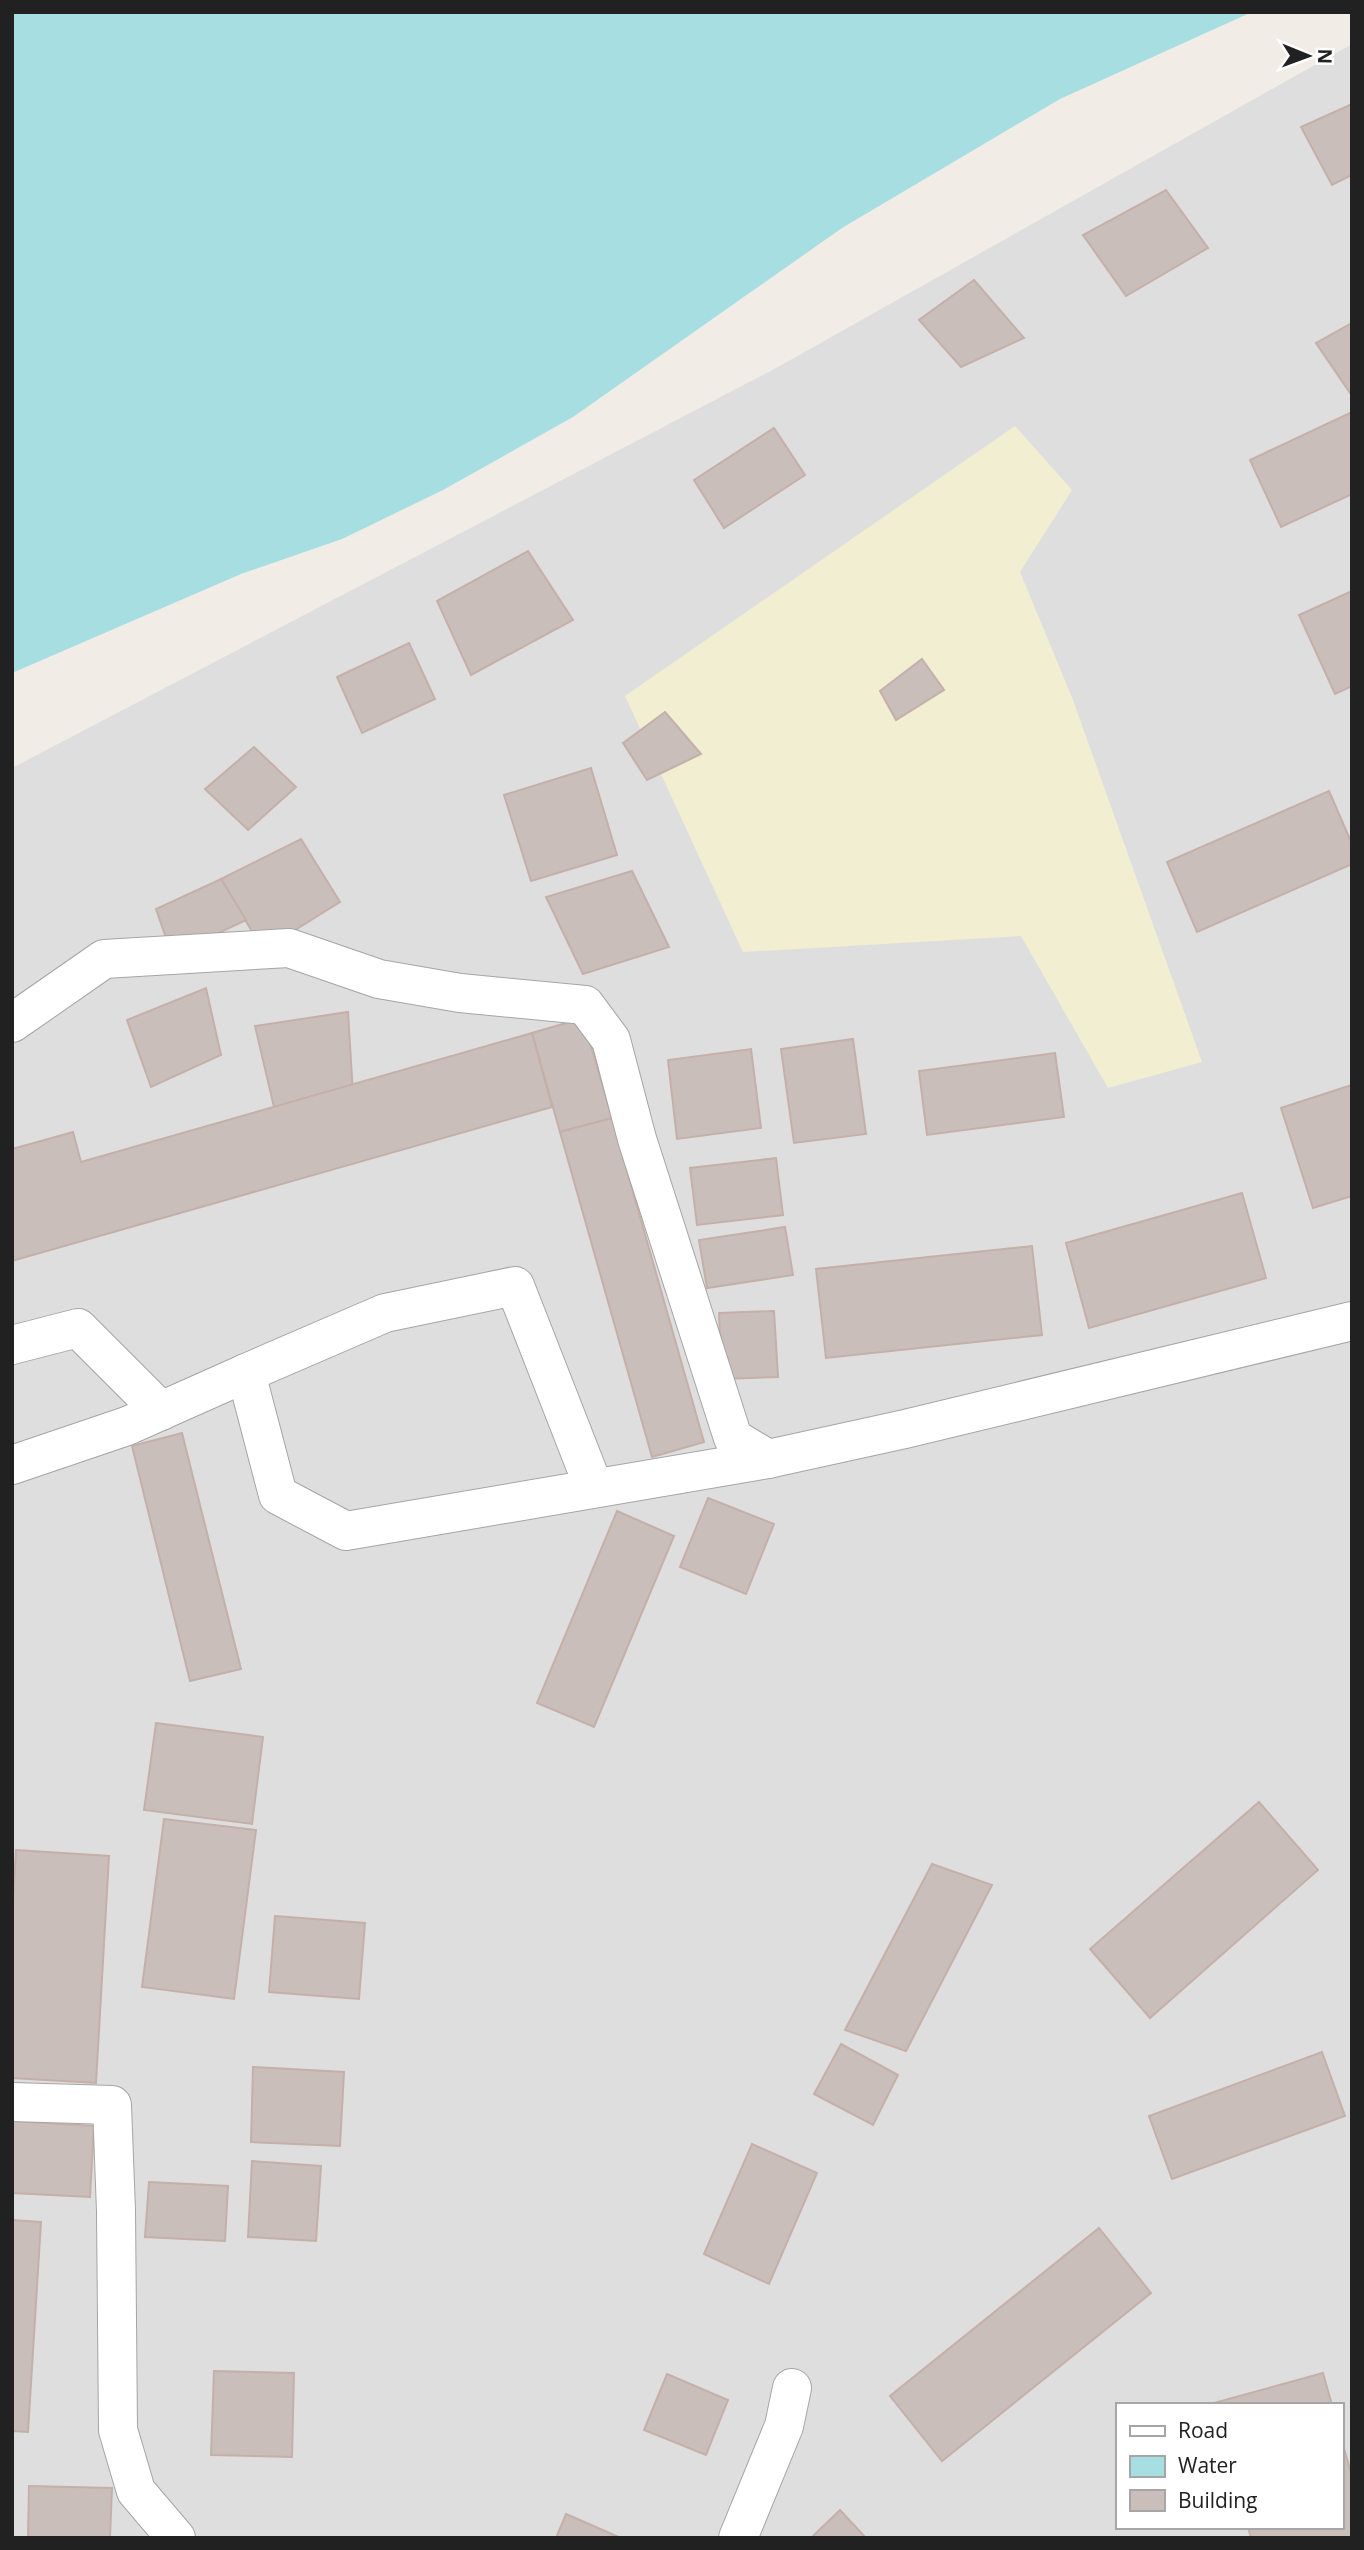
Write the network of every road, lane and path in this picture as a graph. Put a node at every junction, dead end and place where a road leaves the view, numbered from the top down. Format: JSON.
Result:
{"nodes":[{"id":1,"x":12,"y":1023,"type":"edge"},
{"id":2,"x":1352,"y":1321,"type":"edge"},
{"id":3,"x":12,"y":1345,"type":"edge"},
{"id":4,"x":246,"y":1373,"type":"junction"},
{"id":5,"x":161,"y":1411,"type":"junction"},
{"id":6,"x":768,"y":1459,"type":"junction"},
{"id":7,"x":12,"y":1465,"type":"edge"},
{"id":8,"x":594,"y":1489,"type":"junction"},
{"id":9,"x":12,"y":2102,"type":"edge"},
{"id":10,"x":792,"y":2388,"type":"dead end"},
{"id":11,"x":176,"y":2538,"type":"edge"},
{"id":12,"x":738,"y":2538,"type":"edge"}],
"edges":[{"from":1,"to":6,"type":"street"},
{"from":2,"to":6,"type":"street"},
{"from":3,"to":5,"type":"street"},
{"from":4,"to":5,"type":"street"},
{"from":4,"to":8,"type":"street"},
{"from":4,"to":8,"type":"street"},
{"from":5,"to":7,"type":"street"},
{"from":6,"to":8,"type":"street"},
{"from":9,"to":11,"type":"street"},
{"from":10,"to":12,"type":"street"}]}
